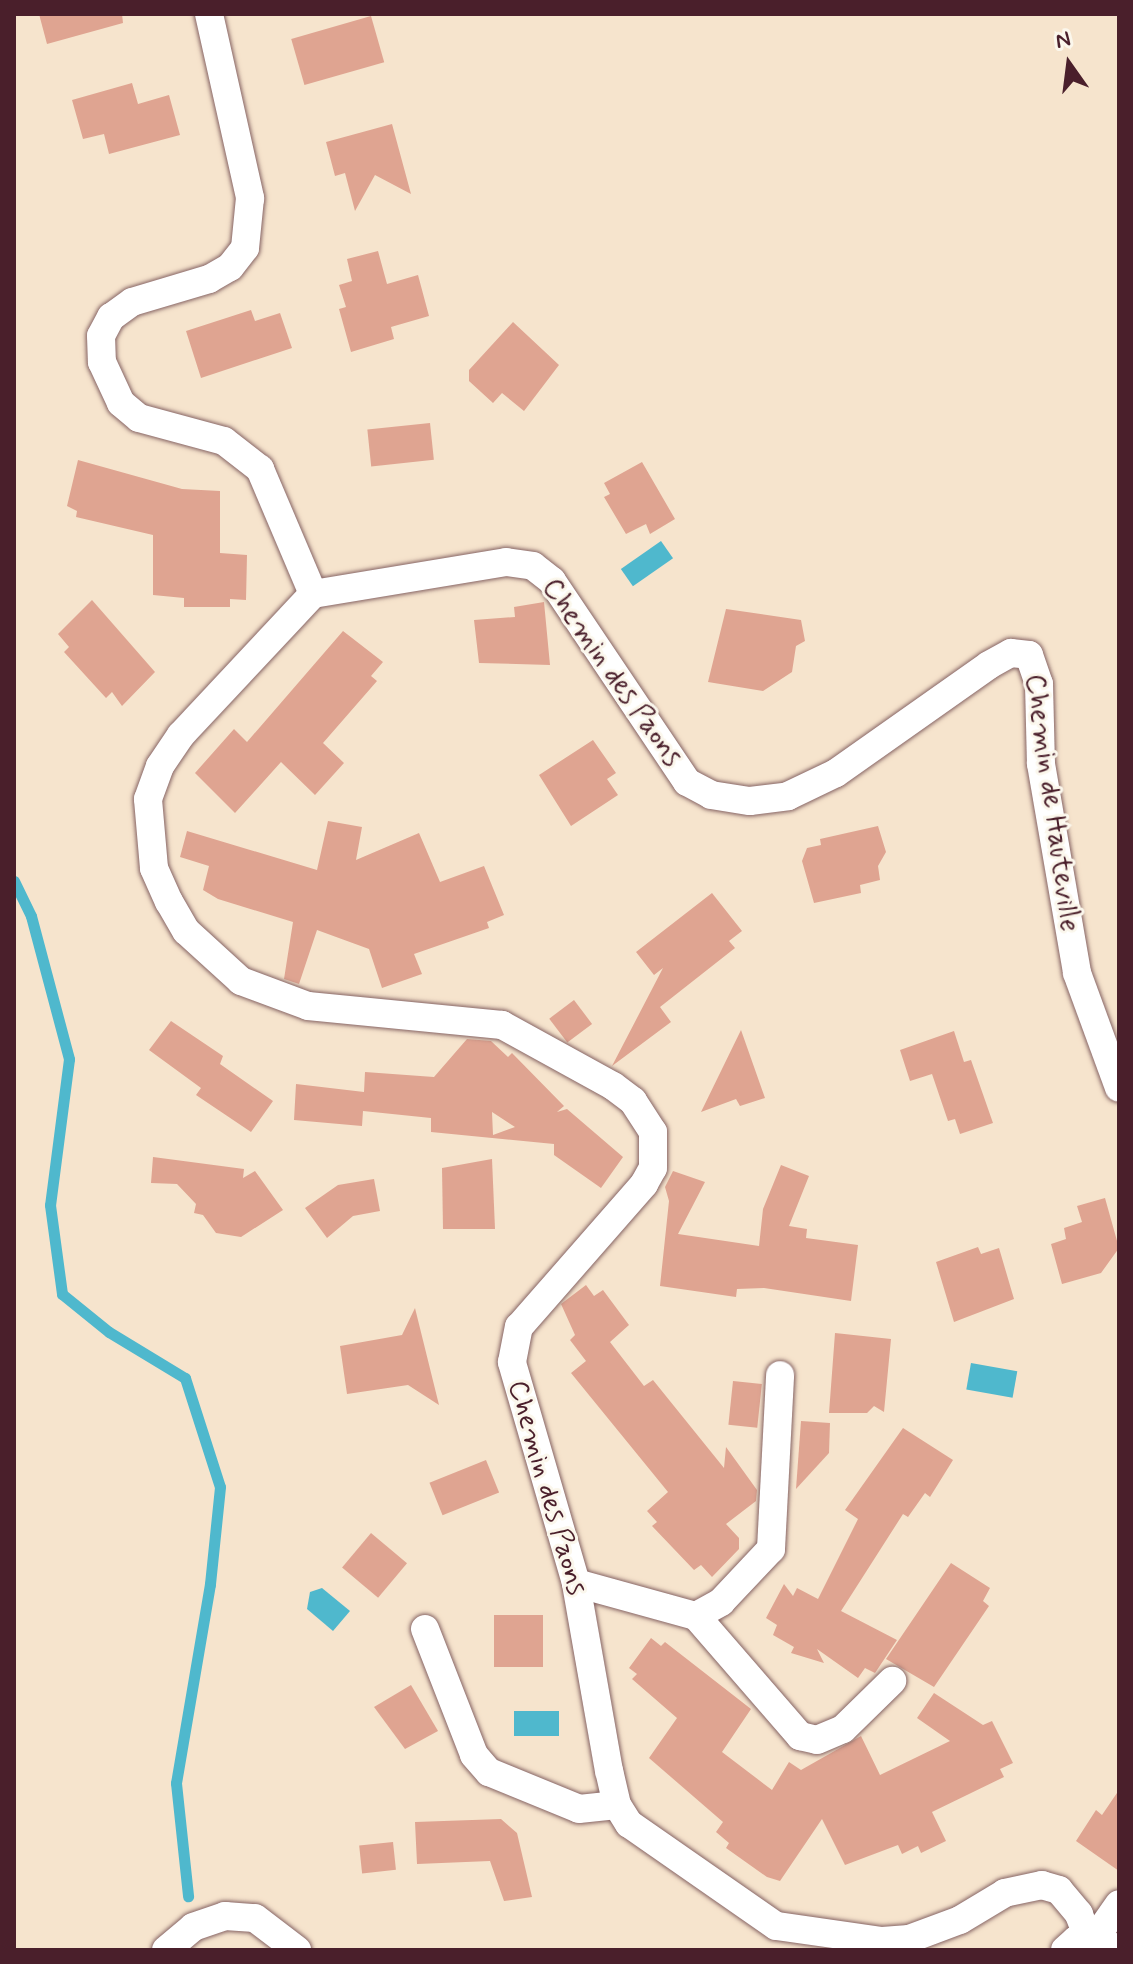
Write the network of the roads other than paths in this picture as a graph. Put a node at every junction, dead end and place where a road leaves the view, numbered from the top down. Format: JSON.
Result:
{"nodes":[{"id":1,"x":209,"y":14,"type":"edge"},
{"id":2,"x":313,"y":594,"type":"junction"},
{"id":3,"x":1029,"y":655,"type":"joint"},
{"id":4,"x":1119,"y":1088,"type":"edge"},
{"id":5,"x":780,"y":1375,"type":"dead end"},
{"id":6,"x":576,"y":1583,"type":"junction"},
{"id":7,"x":696,"y":1616,"type":"junction"},
{"id":8,"x":425,"y":1629,"type":"dead end"},
{"id":9,"x":892,"y":1681,"type":"dead end"},
{"id":10,"x":617,"y":1805,"type":"junction"},
{"id":11,"x":1119,"y":1904,"type":"edge"},
{"id":12,"x":1092,"y":1944,"type":"edge"},
{"id":13,"x":166,"y":1950,"type":"edge"},
{"id":14,"x":297,"y":1950,"type":"edge"}],
"edges":[{"from":1,"to":2,"type":"street"},
{"from":2,"to":3,"type":"street","name":"Chemin des Paons"},
{"from":2,"to":6,"type":"street","name":"Chemin des Paons"},
{"from":3,"to":4,"type":"street","name":"Chemin de Hauteville"},
{"from":5,"to":7,"type":"street"},
{"from":6,"to":7,"type":"street"},
{"from":6,"to":10,"type":"street","name":"Chemin des Paons"},
{"from":7,"to":9,"type":"street"},
{"from":8,"to":10,"type":"street"},
{"from":10,"to":12,"type":"street"},
{"from":11,"to":12,"type":"street"},
{"from":13,"to":14,"type":"street"}]}
